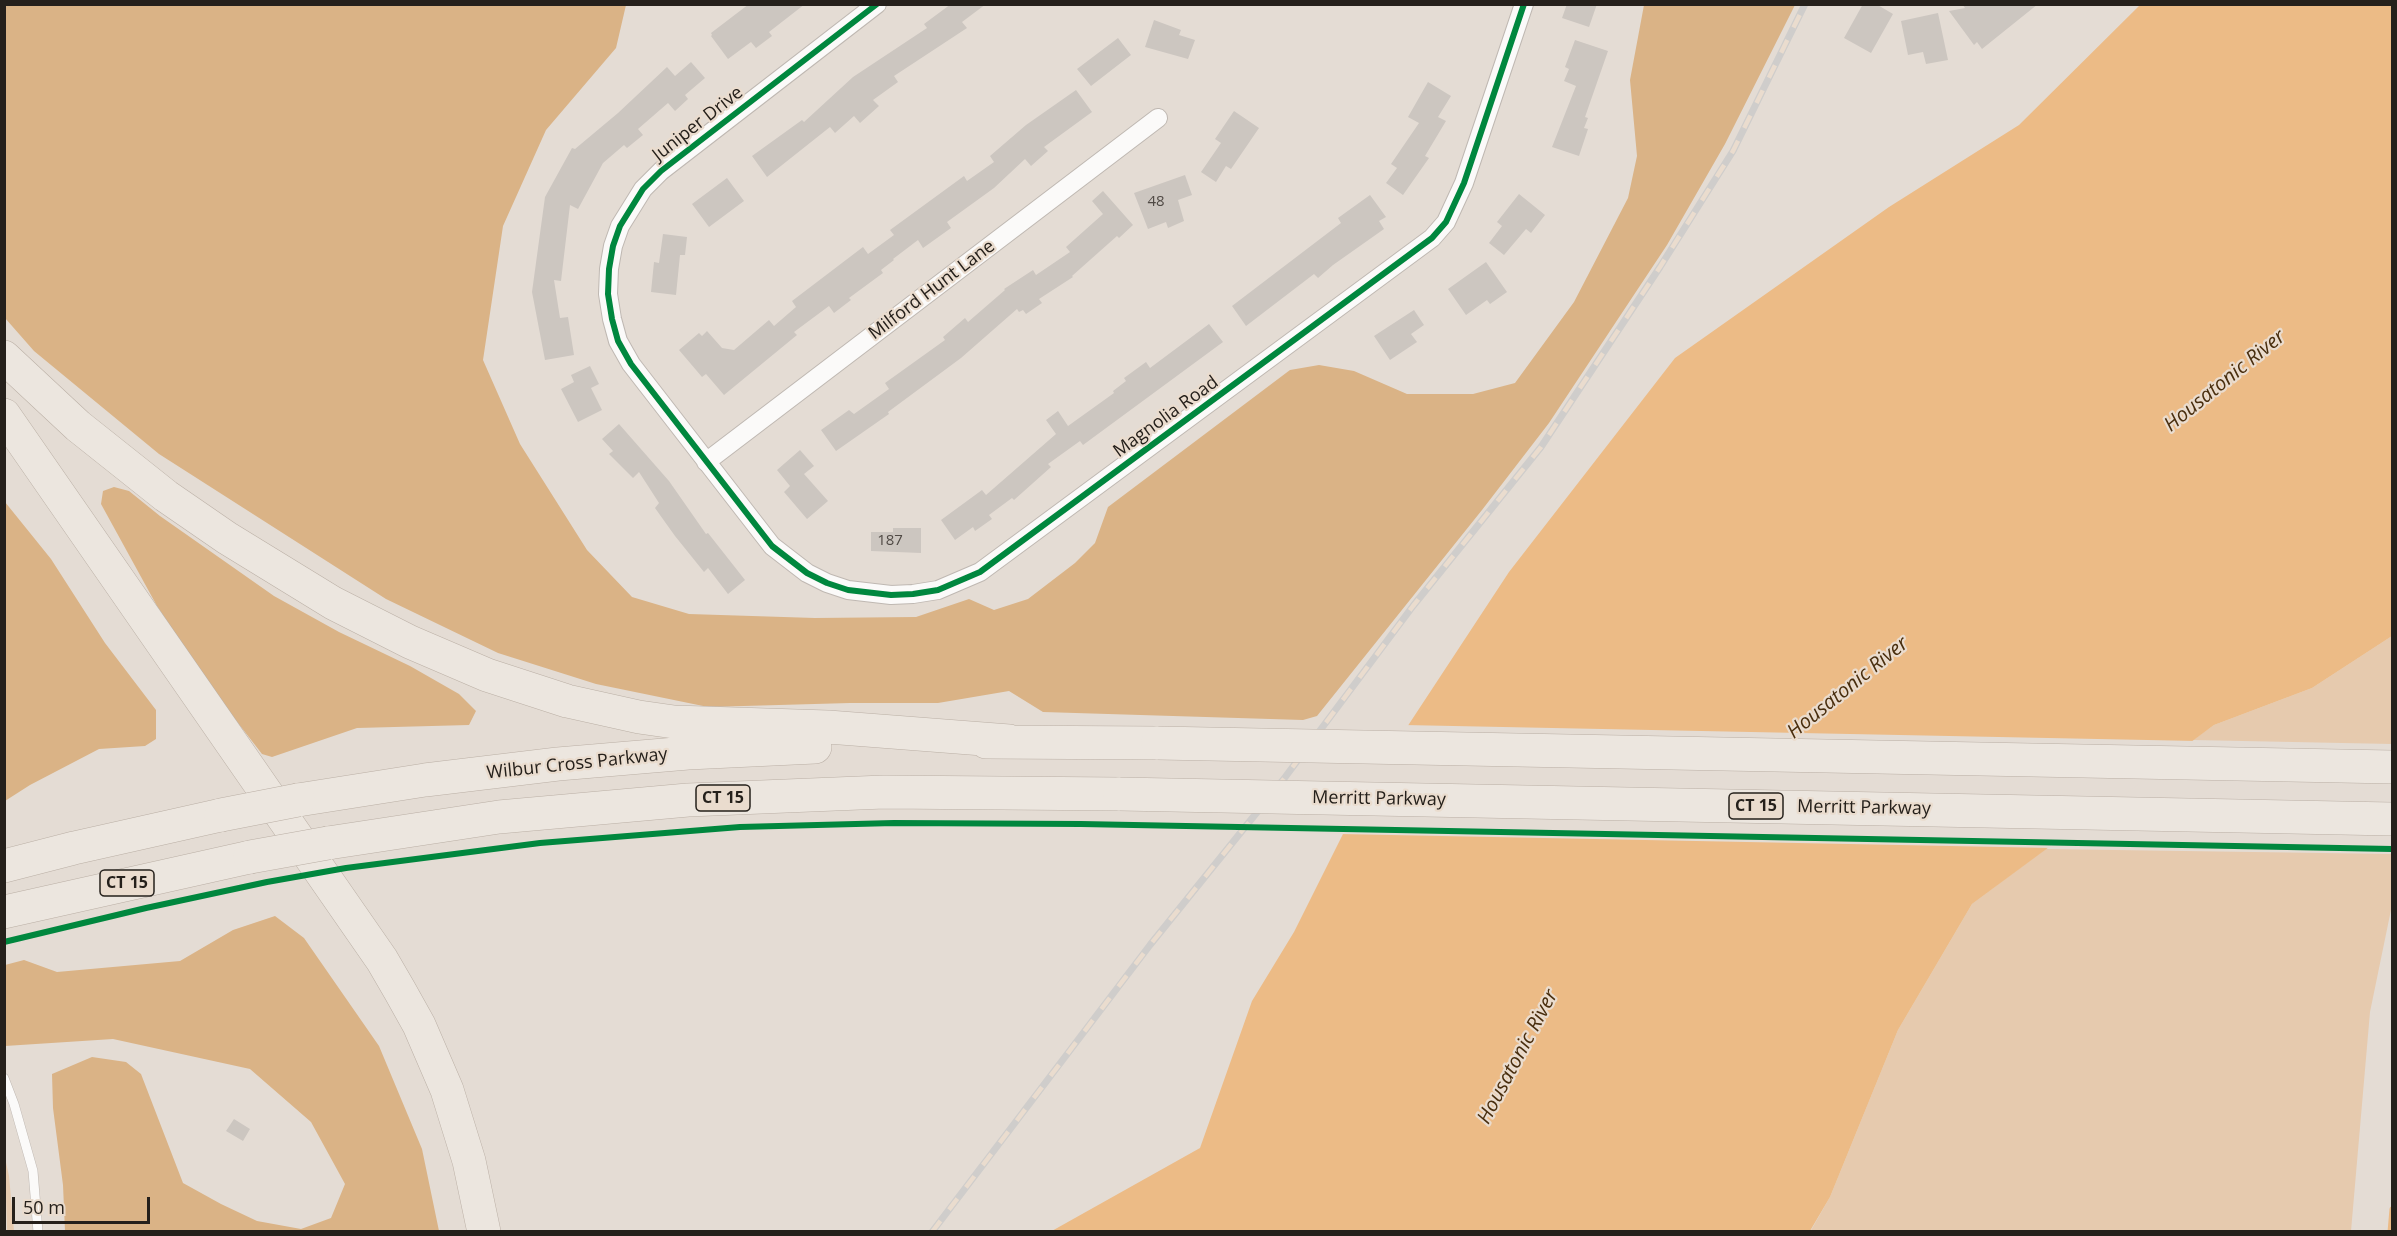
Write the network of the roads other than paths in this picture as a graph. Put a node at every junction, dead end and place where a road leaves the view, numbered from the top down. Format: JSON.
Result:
{"nodes":[{"id":1,"x":877,"y":4,"type":"edge"},
{"id":2,"x":1524,"y":4,"type":"edge"},
{"id":3,"x":1158,"y":118,"type":"dead end"},
{"id":4,"x":4,"y":357,"type":"edge"},
{"id":5,"x":4,"y":415,"type":"edge"},
{"id":6,"x":4,"y":450,"type":"edge"},
{"id":7,"x":706,"y":462,"type":"junction"},
{"id":8,"x":1009,"y":741,"type":"junction"},
{"id":9,"x":2392,"y":767,"type":"edge"},
{"id":10,"x":2392,"y":819,"type":"edge"},
{"id":11,"x":4,"y":866,"type":"edge"},
{"id":12,"x":4,"y":912,"type":"edge"},
{"id":13,"x":4,"y":1078,"type":"edge"},
{"id":14,"x":38,"y":1232,"type":"edge"},
{"id":15,"x":463,"y":1232,"type":"edge"},
{"id":16,"x":484,"y":1232,"type":"edge"}],
"edges":[{"from":1,"to":7,"type":"street","name":"Juniper Drive"},
{"from":2,"to":7,"type":"street","name":"Magnolia Road"},
{"from":3,"to":7,"type":"street","name":"Milford Hunt Lane"},
{"from":4,"to":8,"type":"highway"},
{"from":5,"to":16,"type":"highway"},
{"from":6,"to":15,"type":"highway"},
{"from":8,"to":9,"type":"highway","name":"Wilbur Cross Parkway","bridge":true},
{"from":8,"to":11,"type":"highway","name":"Wilbur Cross Parkway","bridge":true},
{"from":10,"to":12,"type":"highway","name":"Merritt Parkway","number":"CT 15","bridge":true},
{"from":13,"to":14,"type":"lane"}]}
